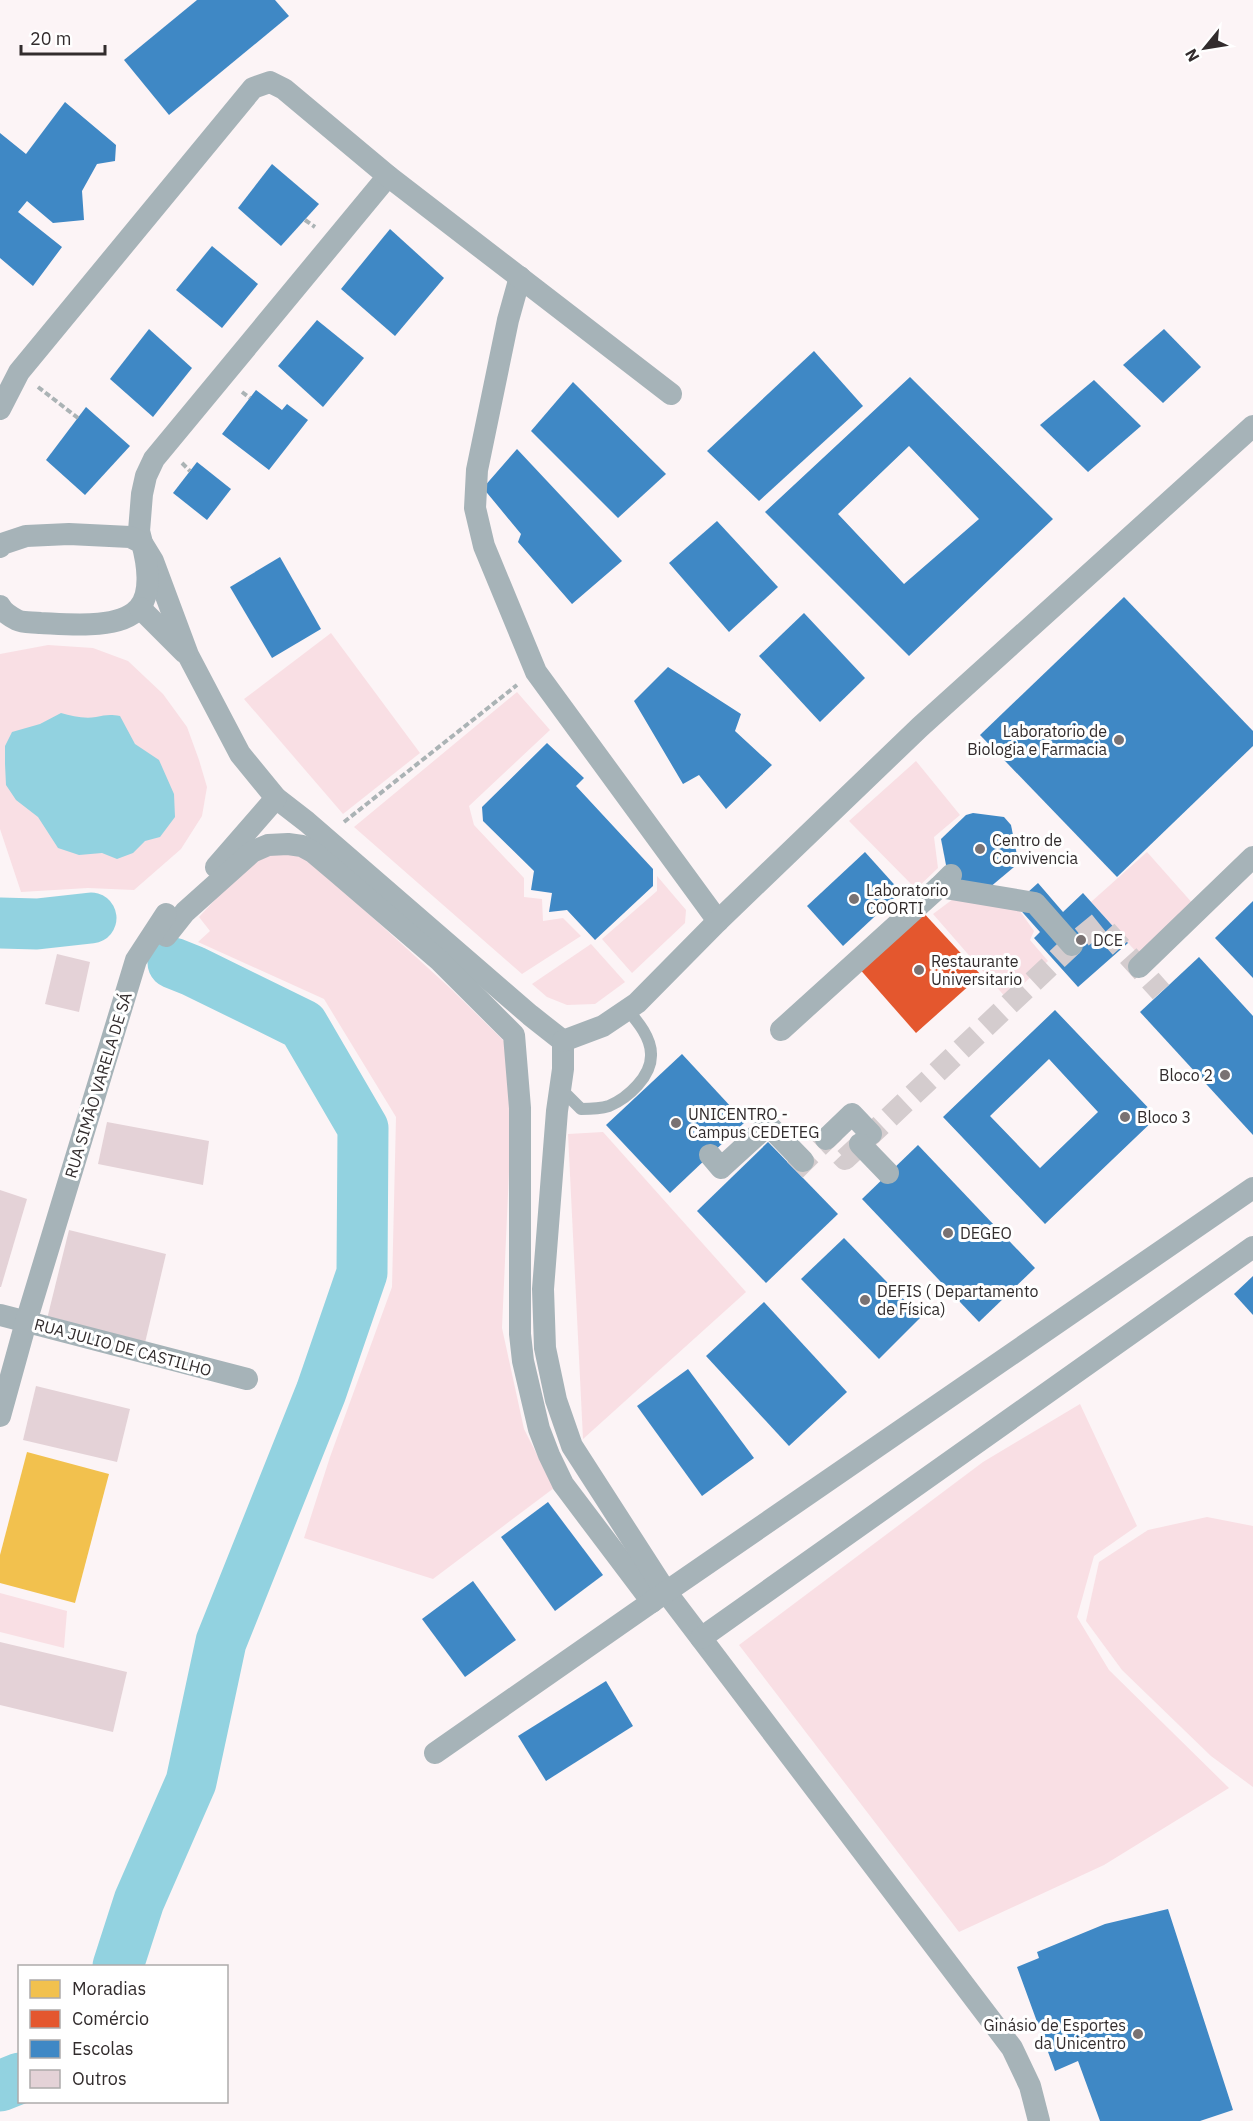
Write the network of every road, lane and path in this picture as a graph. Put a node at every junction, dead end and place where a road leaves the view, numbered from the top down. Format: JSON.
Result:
{"nodes":[{"id":1,"x":388,"y":176,"type":"junction"},
{"id":2,"x":520,"y":277,"type":"junction"},
{"id":3,"x":19,"y":372,"type":"junction"},
{"id":4,"x":671,"y":394,"type":"dead end"},
{"id":5,"x":0,"y":409,"type":"edge"},
{"id":6,"x":78,"y":418,"type":"dead end"},
{"id":7,"x":1253,"y":426,"type":"edge"},
{"id":8,"x":1,"y":543,"type":"edge"},
{"id":9,"x":142,"y":543,"type":"junction"},
{"id":10,"x":0,"y":606,"type":"edge"},
{"id":11,"x":140,"y":608,"type":"junction"},
{"id":12,"x":9,"y":625,"type":"edge"},
{"id":13,"x":188,"y":655,"type":"junction"},
{"id":14,"x":536,"y":672,"type":"junction"},
{"id":15,"x":276,"y":798,"type":"junction"},
{"id":16,"x":324,"y":837,"type":"junction"},
{"id":17,"x":1253,"y":857,"type":"edge"},
{"id":18,"x":718,"y":921,"type":"junction"},
{"id":19,"x":166,"y":936,"type":"dead end"},
{"id":20,"x":1072,"y":945,"type":"dead end"},
{"id":21,"x":1139,"y":967,"type":"dead end"},
{"id":22,"x":627,"y":1009,"type":"junction"},
{"id":23,"x":781,"y":1030,"type":"dead end"},
{"id":24,"x":563,"y":1041,"type":"junction"},
{"id":25,"x":561,"y":1089,"type":"junction"},
{"id":26,"x":826,"y":1139,"type":"dead end"},
{"id":27,"x":710,"y":1155,"type":"dead end"},
{"id":28,"x":803,"y":1161,"type":"dead end"},
{"id":29,"x":888,"y":1173,"type":"dead end"},
{"id":30,"x":1253,"y":1188,"type":"edge"},
{"id":31,"x":1253,"y":1247,"type":"edge"},
{"id":32,"x":0,"y":1315,"type":"edge"},
{"id":33,"x":26,"y":1322,"type":"junction"},
{"id":34,"x":247,"y":1379,"type":"dead end"},
{"id":35,"x":0,"y":1416,"type":"edge"},
{"id":36,"x":659,"y":1597,"type":"junction"},
{"id":37,"x":701,"y":1638,"type":"junction"},
{"id":38,"x":435,"y":1753,"type":"dead end"},
{"id":39,"x":1039,"y":2121,"type":"edge"}],
"edges":[{"from":1,"to":2,"type":"street"},
{"from":1,"to":3,"type":"street"},
{"from":1,"to":9,"type":"street"},
{"from":2,"to":4,"type":"street"},
{"from":2,"to":14,"type":"street"},
{"from":3,"to":5,"type":"street"},
{"from":3,"to":6,"type":"path"},
{"from":7,"to":18,"type":"street"},
{"from":8,"to":9,"type":"street"},
{"from":9,"to":11,"type":"street"},
{"from":9,"to":13,"type":"street"},
{"from":10,"to":12,"type":"street"},
{"from":11,"to":12,"type":"street"},
{"from":11,"to":13,"type":"street"},
{"from":13,"to":15,"type":"street"},
{"from":14,"to":16,"type":"path"},
{"from":14,"to":18,"type":"street"},
{"from":15,"to":16,"type":"street"},
{"from":15,"to":33,"type":"street","name":"RUA SIMÃO VARELA DE SÁ"},
{"from":16,"to":24,"type":"street"},
{"from":17,"to":21,"type":"street"},
{"from":18,"to":22,"type":"street"},
{"from":19,"to":36,"type":"street"},
{"from":20,"to":23,"type":"street"},
{"from":22,"to":24,"type":"street"},
{"from":22,"to":25,"type":"lane"},
{"from":24,"to":25,"type":"street"},
{"from":25,"to":36,"type":"street"},
{"from":26,"to":29,"type":"street"},
{"from":27,"to":28,"type":"street"},
{"from":30,"to":36,"type":"street"},
{"from":31,"to":37,"type":"street"},
{"from":32,"to":33,"type":"street","name":"RUA JULIO DE CASTILHO"},
{"from":33,"to":34,"type":"street","name":"RUA JULIO DE CASTILHO"},
{"from":33,"to":35,"type":"street","name":"RUA SIMÃO VARELA DE SÁ"},
{"from":36,"to":37,"type":"street"},
{"from":36,"to":38,"type":"street"},
{"from":37,"to":39,"type":"street"}]}
